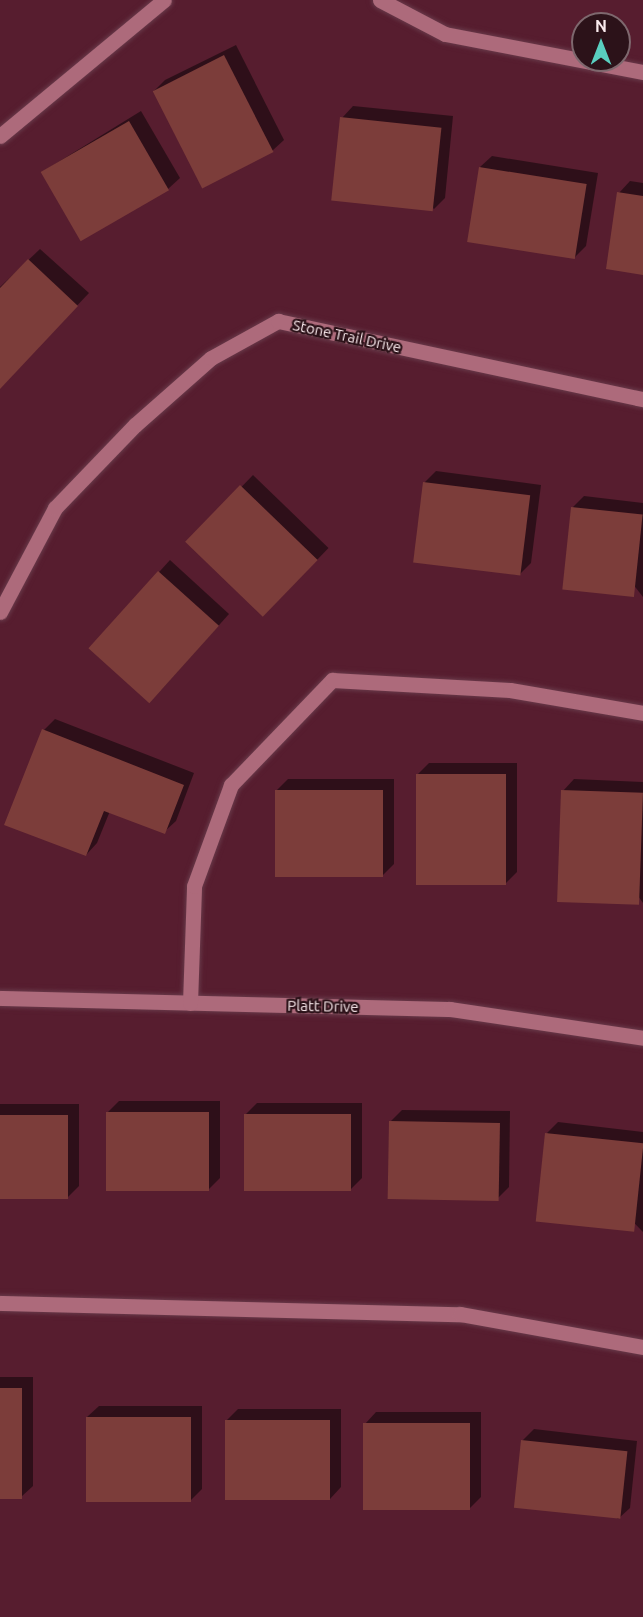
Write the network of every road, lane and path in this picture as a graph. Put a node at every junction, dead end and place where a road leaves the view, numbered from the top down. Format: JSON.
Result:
{"nodes":[{"id":1,"x":164,"y":0,"type":"edge"},
{"id":2,"x":380,"y":0,"type":"edge"},
{"id":3,"x":643,"y":72,"type":"edge"},
{"id":4,"x":0,"y":136,"type":"edge"},
{"id":5,"x":643,"y":399,"type":"edge"},
{"id":6,"x":0,"y":612,"type":"edge"},
{"id":7,"x":643,"y":713,"type":"edge"},
{"id":8,"x":0,"y":998,"type":"edge"},
{"id":9,"x":190,"y":1003,"type":"junction"},
{"id":10,"x":643,"y":1038,"type":"edge"},
{"id":11,"x":0,"y":1303,"type":"edge"},
{"id":12,"x":643,"y":1347,"type":"edge"}],
"edges":[{"from":1,"to":4,"type":"street"},
{"from":2,"to":3,"type":"street"},
{"from":5,"to":6,"type":"street","name":"Stone Trail Drive"},
{"from":7,"to":9,"type":"street"},
{"from":8,"to":9,"type":"street","name":"Platt Drive"},
{"from":9,"to":10,"type":"street","name":"Platt Drive"},
{"from":11,"to":12,"type":"street"}]}
